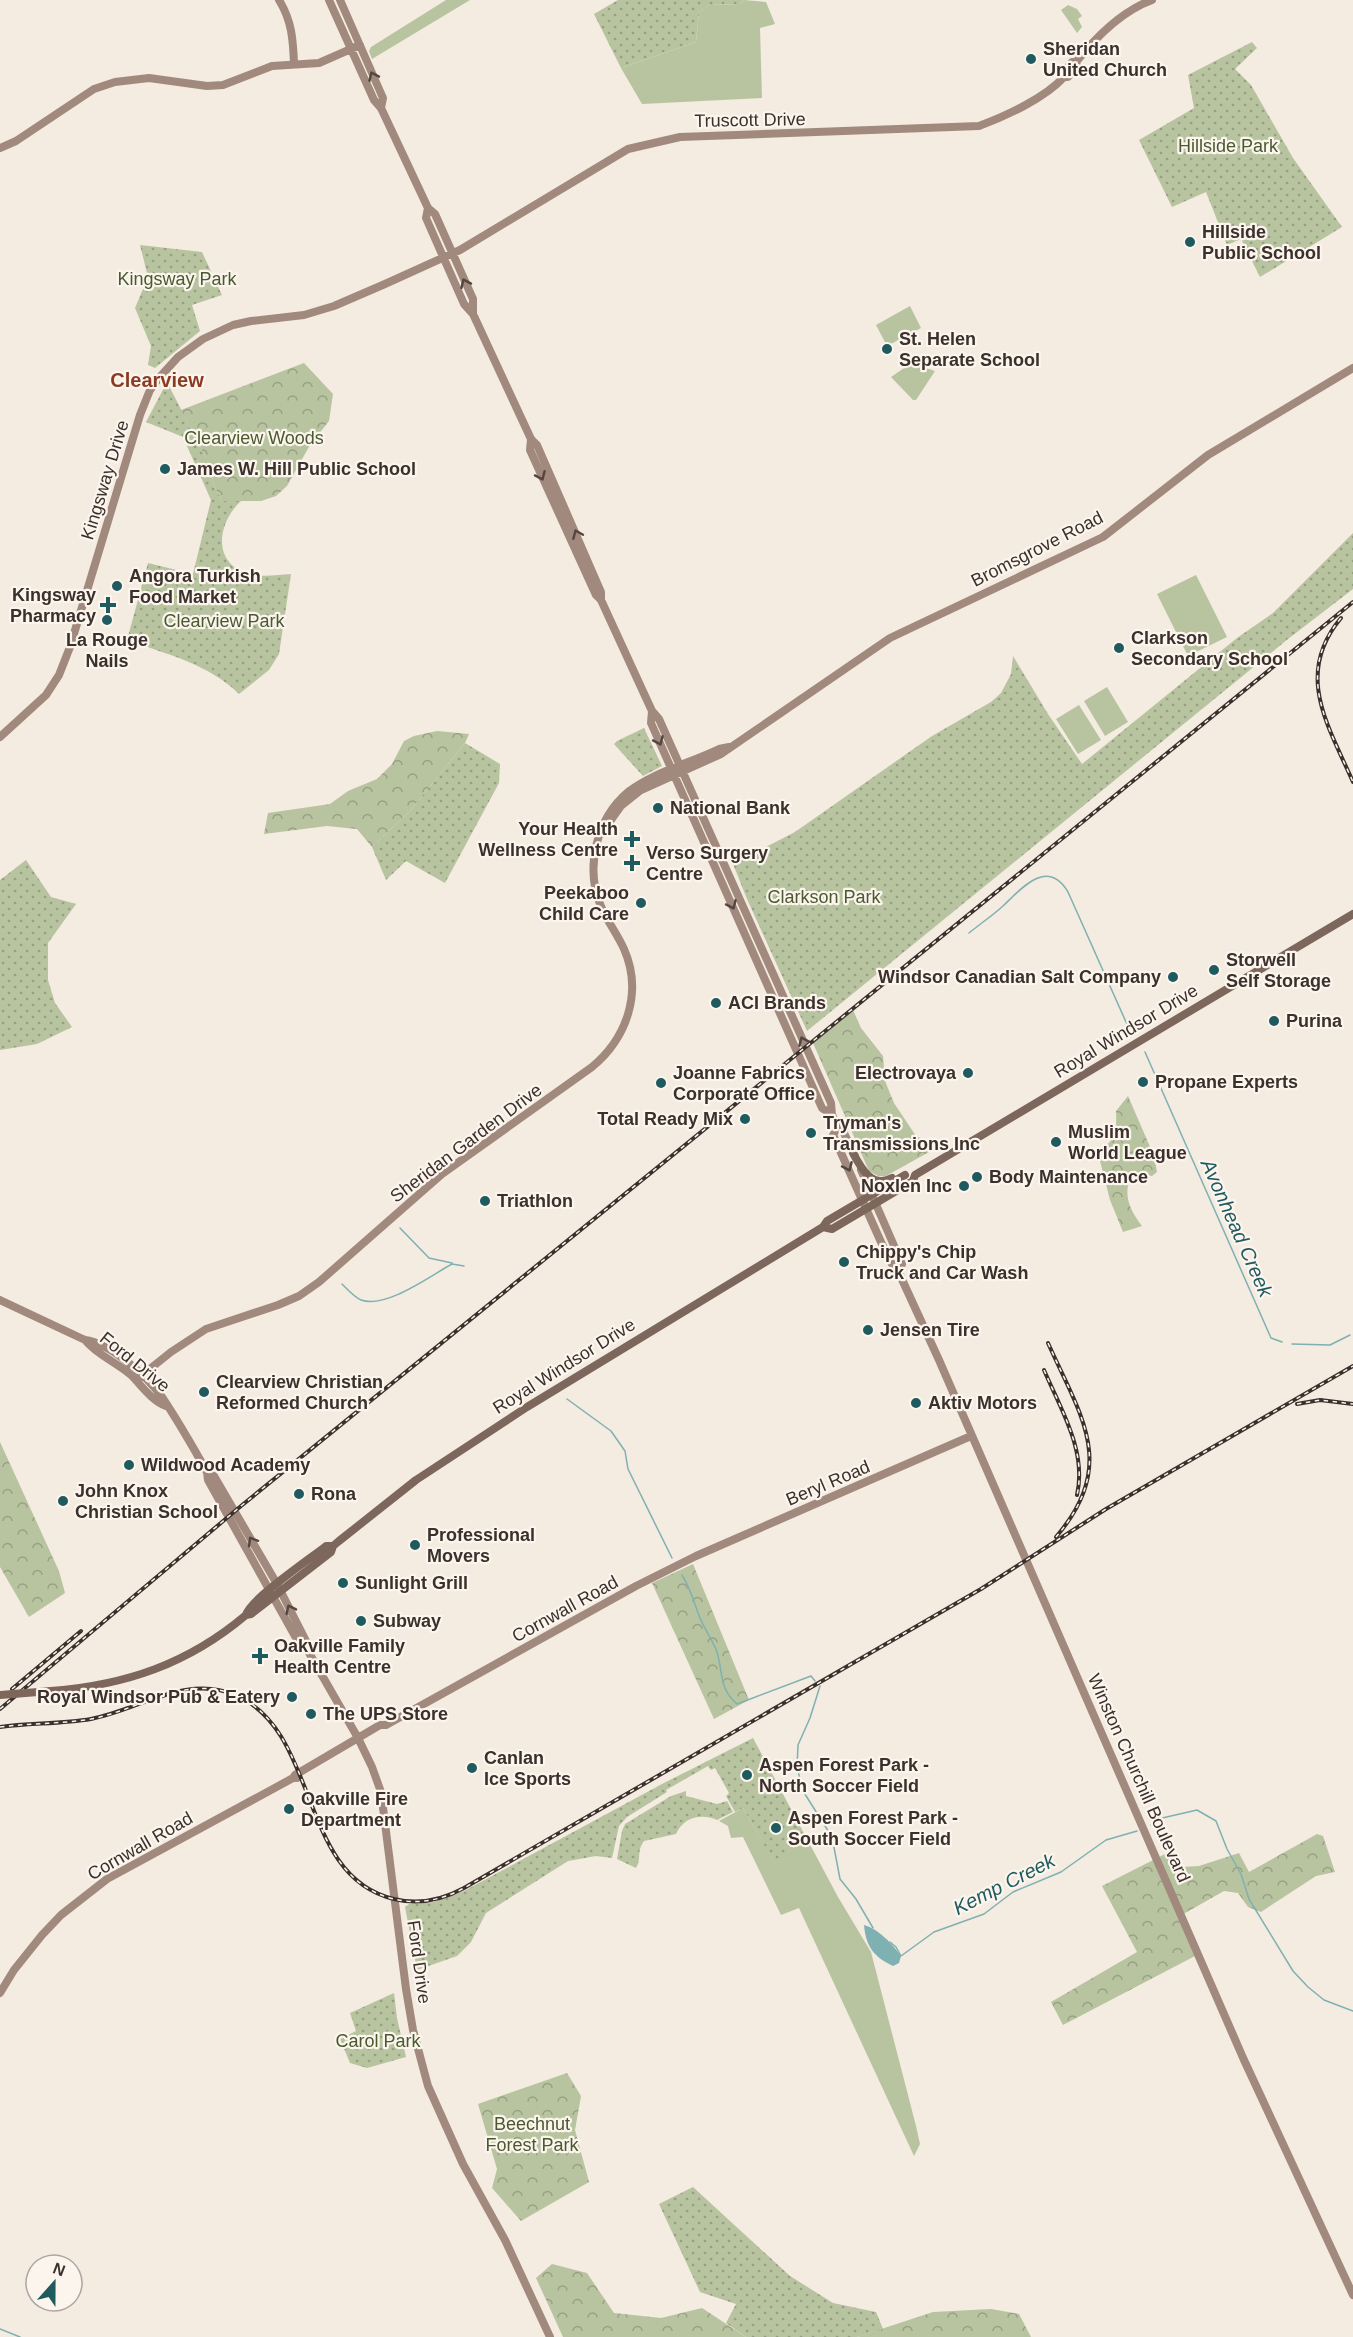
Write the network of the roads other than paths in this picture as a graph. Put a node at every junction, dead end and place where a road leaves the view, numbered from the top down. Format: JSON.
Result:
{"nodes":[{"id":1,"x":279,"y":0,"type":"edge"},
{"id":2,"x":329,"y":0,"type":"edge"},
{"id":3,"x":340,"y":0,"type":"edge"},
{"id":4,"x":1152,"y":0,"type":"edge"},
{"id":5,"x":360,"y":45,"type":"junction"},
{"id":6,"x":351,"y":50,"type":"junction"},
{"id":7,"x":294,"y":63,"type":"junction"},
{"id":8,"x":381,"y":108,"type":"junction"},
{"id":9,"x":0,"y":148,"type":"edge"},
{"id":10,"x":428,"y":208,"type":"junction"},
{"id":11,"x":452,"y":254,"type":"junction"},
{"id":12,"x":444,"y":257,"type":"junction"},
{"id":13,"x":473,"y":314,"type":"junction"},
{"id":14,"x":1353,"y":368,"type":"edge"},
{"id":15,"x":652,"y":711,"type":"junction"},
{"id":16,"x":0,"y":737,"type":"edge"},
{"id":17,"x":682,"y":769,"type":"junction"},
{"id":18,"x":673,"y":772,"type":"junction"},
{"id":19,"x":1353,"y":914,"type":"edge"},
{"id":20,"x":832,"y":1115,"type":"junction"},
{"id":21,"x":838,"y":1127,"type":"junction"},
{"id":22,"x":853,"y":1153,"type":"junction"},
{"id":23,"x":910,"y":1175,"type":"junction"},
{"id":24,"x":874,"y":1198,"type":"junction"},
{"id":25,"x":864,"y":1204,"type":"junction"},
{"id":26,"x":899,"y":1273,"type":"junction"},
{"id":27,"x":0,"y":1300,"type":"edge"},
{"id":28,"x":139,"y":1378,"type":"junction"},
{"id":29,"x":971,"y":1436,"type":"junction"},
{"id":30,"x":696,"y":1556,"type":"joint"},
{"id":31,"x":275,"y":1591,"type":"junction"},
{"id":32,"x":0,"y":1695,"type":"edge"},
{"id":33,"x":359,"y":1740,"type":"junction"},
{"id":34,"x":0,"y":1993,"type":"edge"},
{"id":35,"x":1353,"y":2295,"type":"edge"},
{"id":36,"x":550,"y":2337,"type":"edge"}],
"edges":[{"from":1,"to":7,"type":"main road"},
{"from":2,"to":6,"type":"main road","name":"Winston Churchill Boulevard"},
{"from":3,"to":5,"type":"main road","name":"Winston Churchill Boulevard"},
{"from":4,"to":11,"type":"main road","name":"Truscott Drive"},
{"from":5,"to":6,"type":"main road"},
{"from":8,"to":5,"type":"main road","name":"Winston Churchill Boulevard","one_way":true},
{"from":6,"to":7,"type":"main road"},
{"from":6,"to":8,"type":"main road","name":"Winston Churchill Boulevard"},
{"from":7,"to":9,"type":"main road"},
{"from":8,"to":10,"type":"main road","name":"Winston Churchill Boulevard"},
{"from":10,"to":11,"type":"main road","name":"Winston Churchill Boulevard"},
{"from":10,"to":12,"type":"main road","name":"Winston Churchill Boulevard"},
{"from":11,"to":12,"type":"main road","name":"Truscott Drive"},
{"from":13,"to":11,"type":"main road","name":"Winston Churchill Boulevard","one_way":true},
{"from":12,"to":13,"type":"main road","name":"Winston Churchill Boulevard"},
{"from":12,"to":16,"type":"main road","name":"Kingsway Drive"},
{"from":13,"to":15,"type":"main road","name":"Winston Churchill Boulevard"},
{"from":14,"to":17,"type":"main road","name":"Bromsgrove Road"},
{"from":15,"to":17,"type":"main road","name":"Winston Churchill Boulevard"},
{"from":15,"to":18,"type":"main road","name":"Winston Churchill Boulevard","one_way":true},
{"from":17,"to":18,"type":"main road","name":"Bromsgrove Road"},
{"from":20,"to":17,"type":"main road","name":"Winston Churchill Boulevard","one_way":true},
{"from":18,"to":20,"type":"main road","name":"Winston Churchill Boulevard","one_way":true},
{"from":18,"to":28,"type":"main road","name":"Sheridan Garden Drive"},
{"from":19,"to":23,"type":"main road","name":"Royal Windsor Drive"},
{"from":20,"to":21,"type":"main road","name":"Winston Churchill Boulevard"},
{"from":21,"to":22,"type":"main road","name":"Winston Churchill Boulevard"},
{"from":21,"to":25,"type":"main road","name":"Winston Churchill Boulevard","one_way":true},
{"from":22,"to":23,"type":"main road"},
{"from":22,"to":24,"type":"main road","name":"Winston Churchill Boulevard"},
{"from":23,"to":24,"type":"main road","name":"Royal Windsor Drive"},
{"from":24,"to":25,"type":"main road","name":"Royal Windsor Drive"},
{"from":24,"to":26,"type":"main road","name":"Winston Churchill Boulevard"},
{"from":25,"to":26,"type":"main road","name":"Winston Churchill Boulevard"},
{"from":25,"to":31,"type":"main road","name":"Royal Windsor Drive"},
{"from":26,"to":29,"type":"main road","name":"Winston Churchill Boulevard"},
{"from":27,"to":28,"type":"main road","name":"Ford Drive"},
{"from":28,"to":31,"type":"main road","name":"Ford Drive"},
{"from":29,"to":30,"type":"main road","name":"Beryl Road"},
{"from":29,"to":35,"type":"main road","name":"Winston Churchill Boulevard"},
{"from":30,"to":33,"type":"main road","name":"Cornwall Road"},
{"from":31,"to":32,"type":"main road","name":"Royal Windsor Drive","bridge":true},
{"from":31,"to":33,"type":"main road","name":"Ford Drive"},
{"from":33,"to":34,"type":"main road","name":"Cornwall Road"},
{"from":33,"to":36,"type":"main road","name":"Ford Drive"}]}
